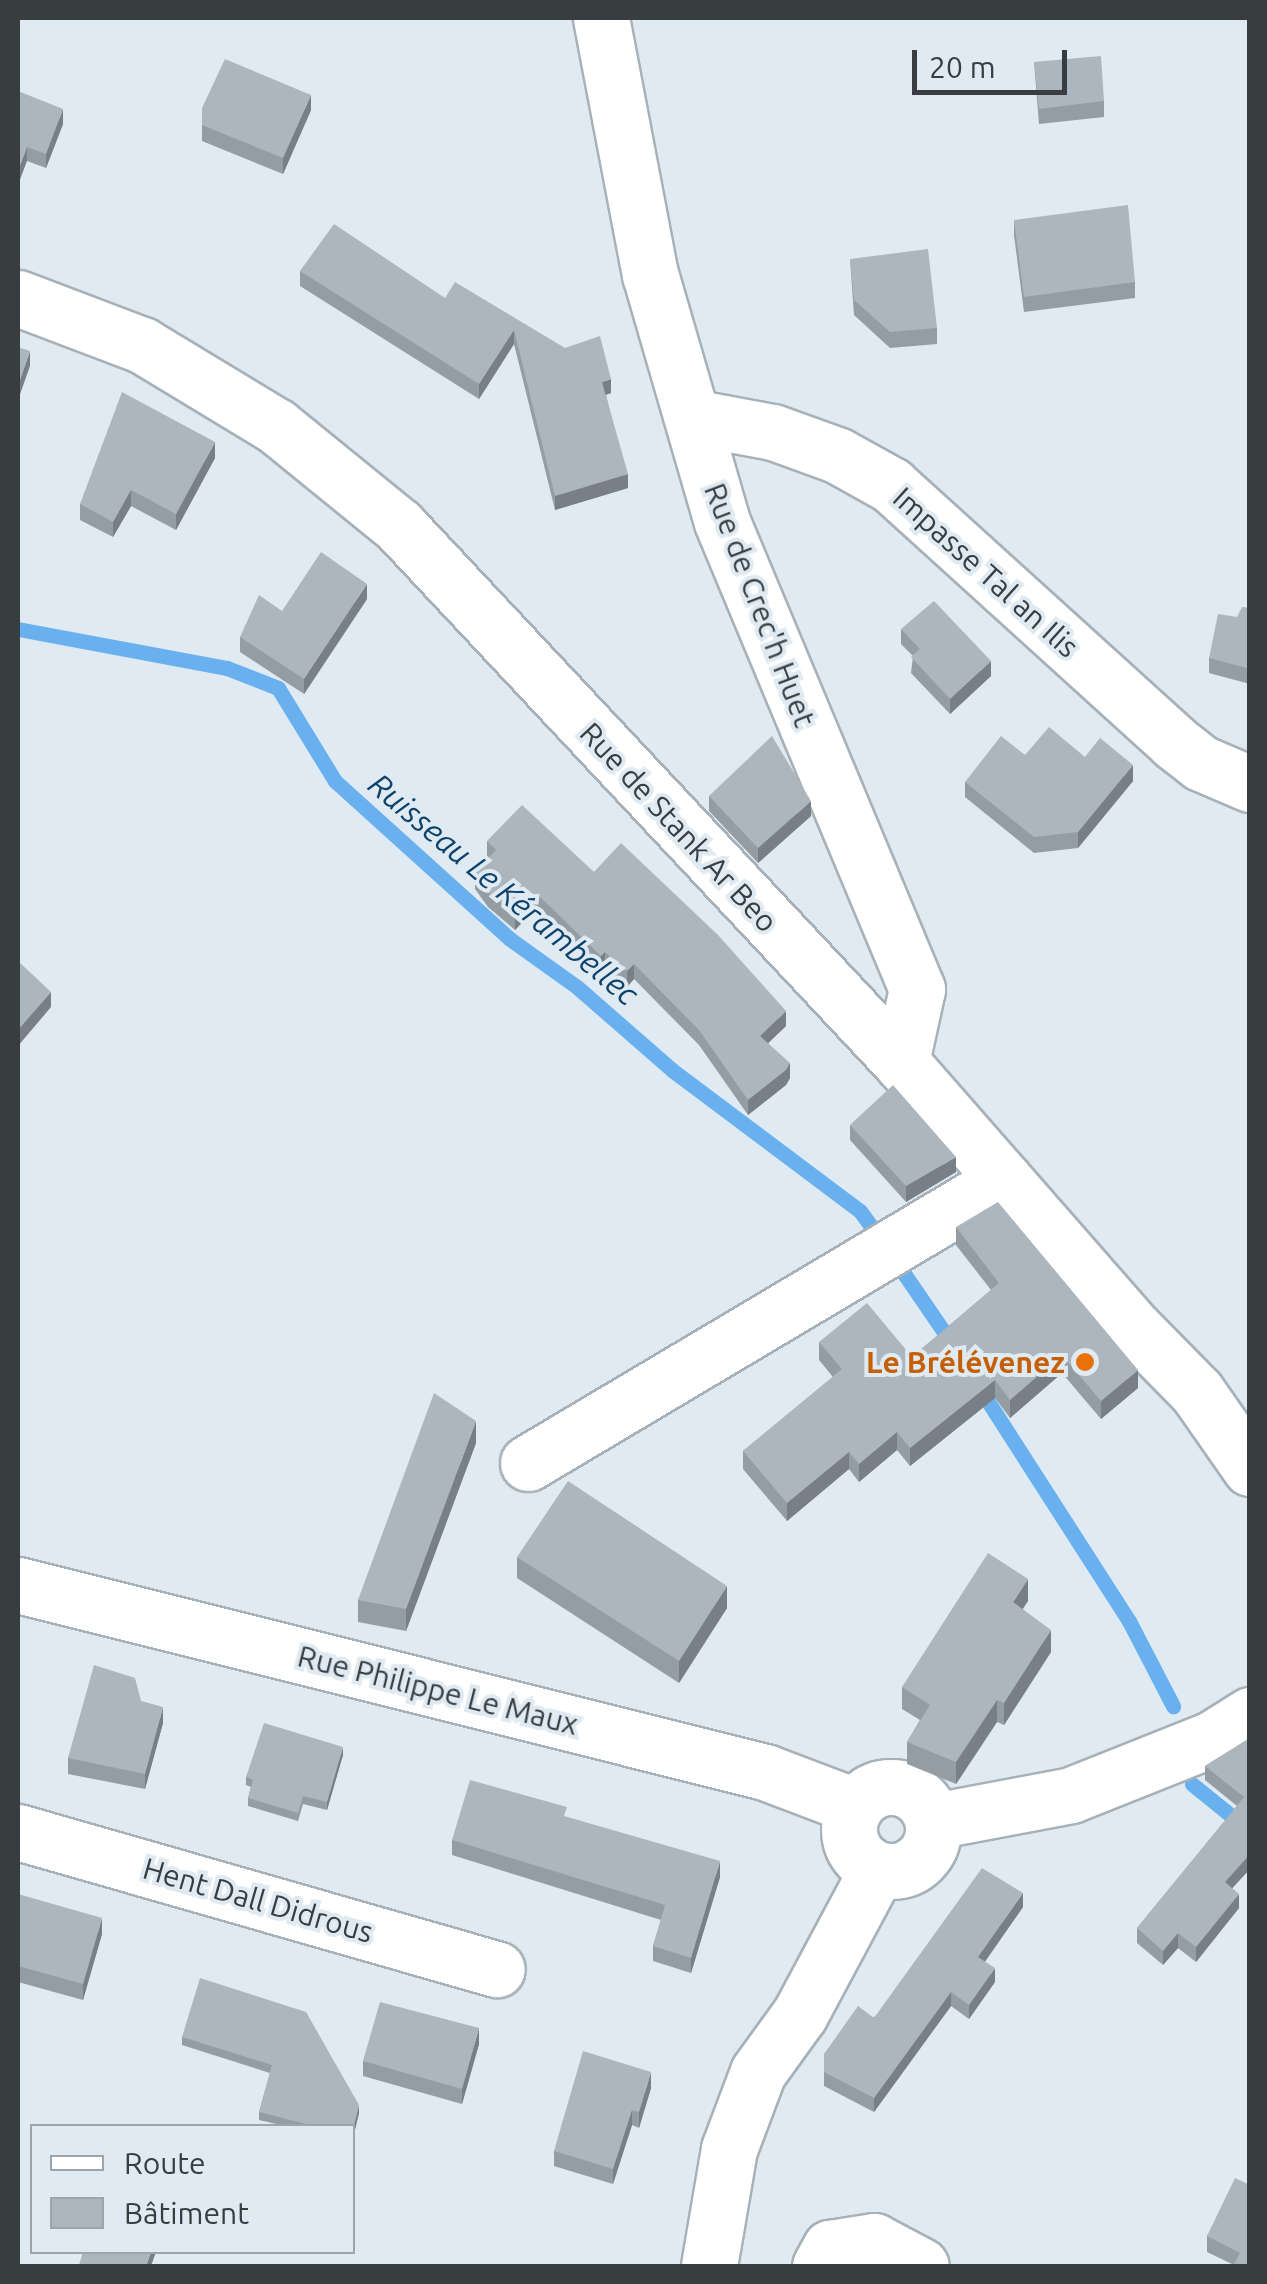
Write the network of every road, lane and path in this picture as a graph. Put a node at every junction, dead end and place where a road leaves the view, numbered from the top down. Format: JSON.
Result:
{"nodes":[{"id":1,"x":601,"y":18,"type":"edge"},
{"id":2,"x":18,"y":298,"type":"edge"},
{"id":3,"x":692,"y":417,"type":"junction"},
{"id":4,"x":1250,"y":784,"type":"edge"},
{"id":5,"x":902,"y":1062,"type":"junction"},
{"id":6,"x":1004,"y":1180,"type":"junction"},
{"id":7,"x":528,"y":1463,"type":"dead end"},
{"id":8,"x":1250,"y":1468,"type":"edge"},
{"id":9,"x":18,"y":1585,"type":"edge"},
{"id":10,"x":1250,"y":1715,"type":"edge"},
{"id":11,"x":855,"y":1806,"type":"junction"},
{"id":12,"x":934,"y":1821,"type":"junction"},
{"id":13,"x":18,"y":1832,"type":"edge"},
{"id":14,"x":877,"y":1870,"type":"junction"},
{"id":15,"x":498,"y":1969,"type":"dead end"},
{"id":16,"x":709,"y":2266,"type":"edge"},
{"id":17,"x":820,"y":2266,"type":"edge"},
{"id":18,"x":921,"y":2266,"type":"edge"}],
"edges":[{"from":1,"to":3,"type":"street","name":"Rue de Crec'h Huet"},
{"from":2,"to":5,"type":"street","name":"Rue de Stank Ar Beo"},
{"from":3,"to":4,"type":"street","name":"Impasse Tal an Ilis"},
{"from":3,"to":5,"type":"street","name":"Rue de Crec'h Huet"},
{"from":5,"to":6,"type":"street","name":"Rue de Stank Ar Beo"},
{"from":6,"to":7,"type":"street"},
{"from":6,"to":8,"type":"street","name":"Rue de Stank Ar Beo"},
{"from":9,"to":11,"type":"street","name":"Rue Philippe Le Maux"},
{"from":10,"to":12,"type":"street"},
{"from":11,"to":12,"type":"street"},
{"from":11,"to":14,"type":"street"},
{"from":12,"to":14,"type":"street"},
{"from":13,"to":15,"type":"street","name":"Hent Dall Didrous"},
{"from":14,"to":16,"type":"street"},
{"from":17,"to":18,"type":"street"}]}
